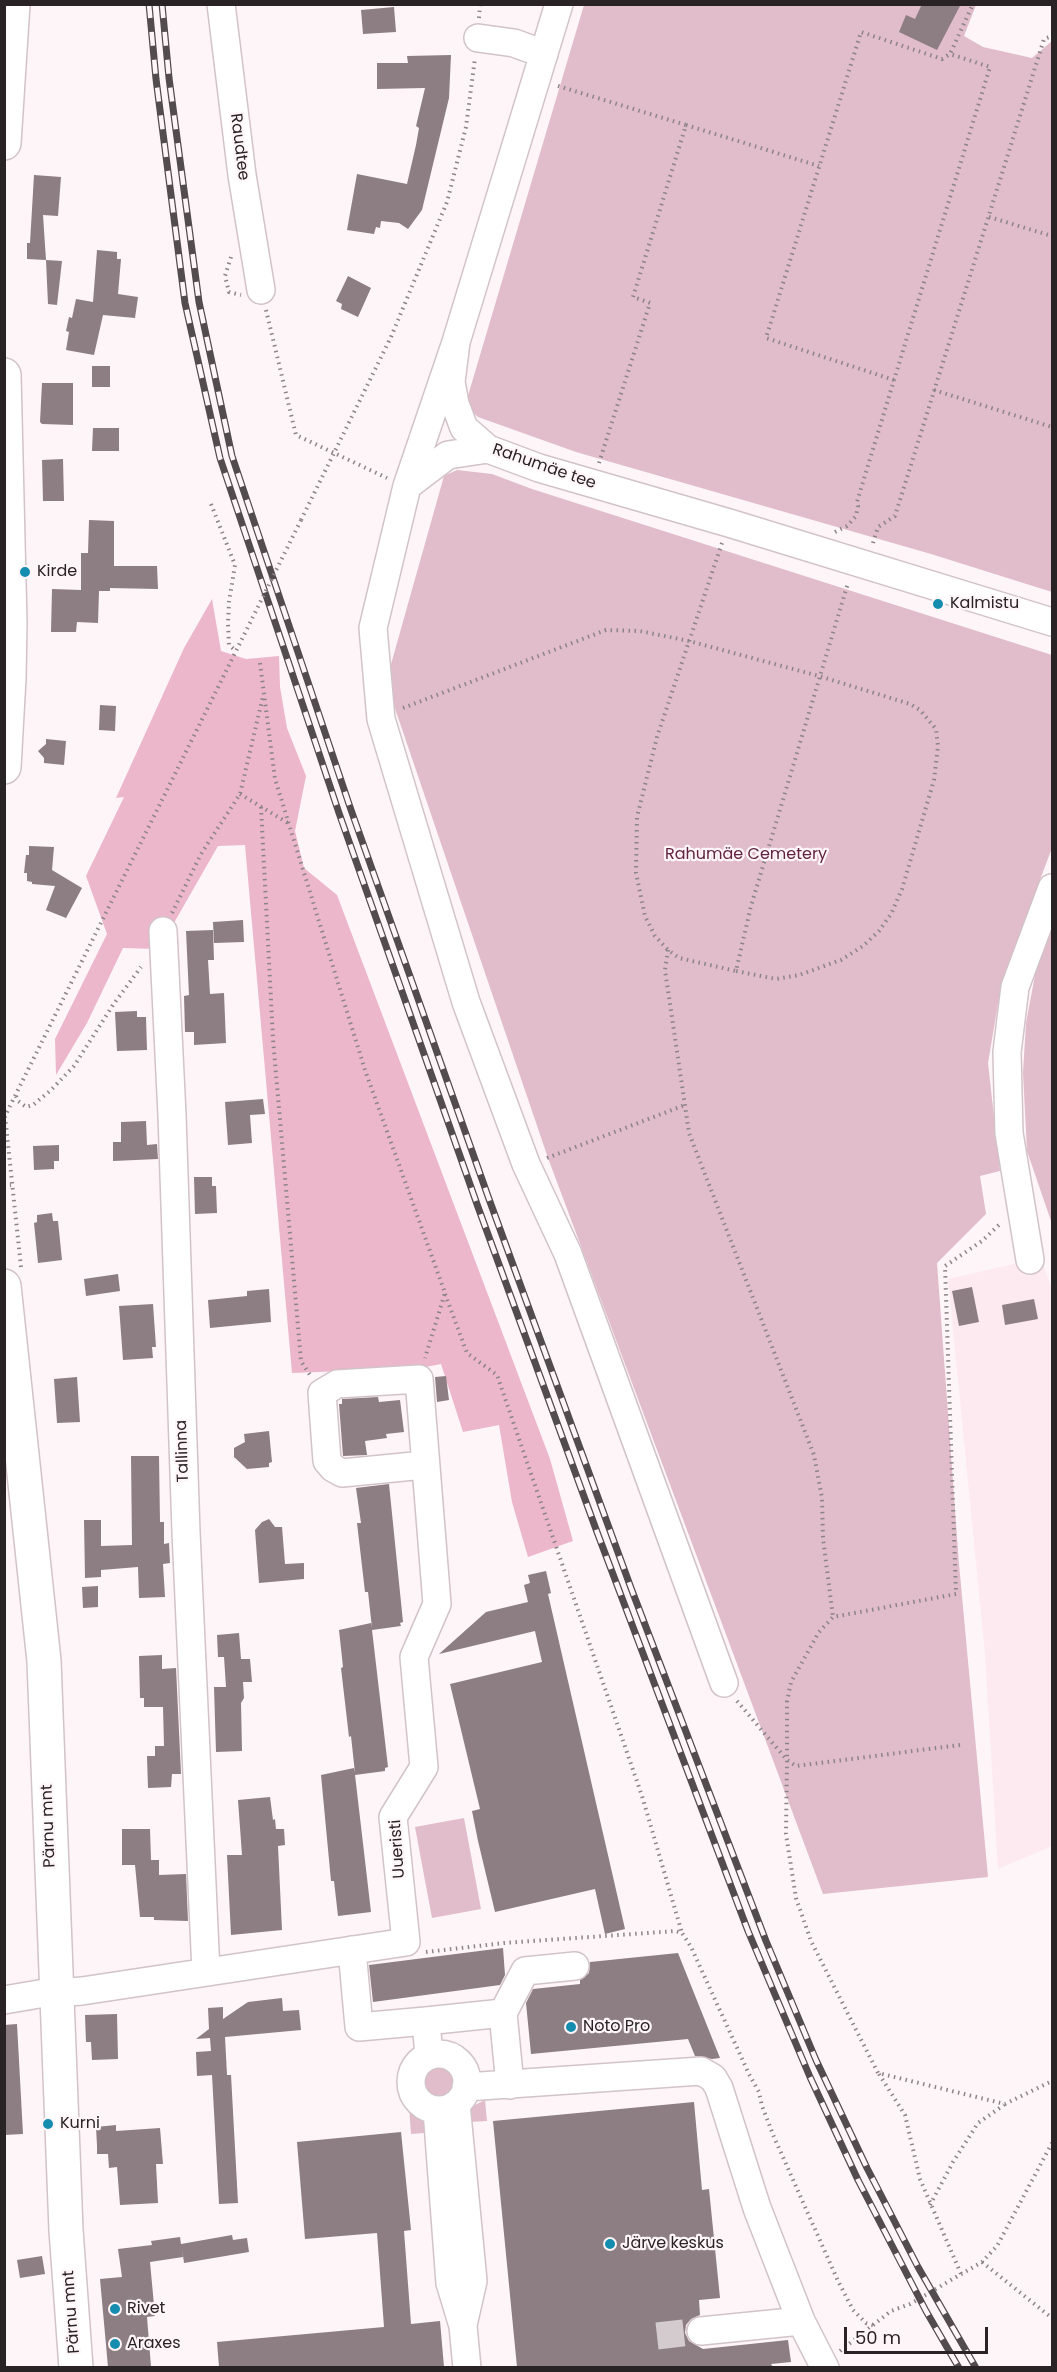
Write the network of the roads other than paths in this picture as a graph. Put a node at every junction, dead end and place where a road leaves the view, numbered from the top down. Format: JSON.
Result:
{"nodes":[{"id":1,"x":13,"y":4,"type":"edge"},
{"id":2,"x":221,"y":4,"type":"edge"},
{"id":3,"x":559,"y":4,"type":"edge"},
{"id":4,"x":478,"y":38,"type":"road end"},
{"id":5,"x":540,"y":67,"type":"junction"},
{"id":6,"x":4,"y":143,"type":"edge"},
{"id":7,"x":261,"y":290,"type":"road end"},
{"id":8,"x":456,"y":342,"type":"junction"},
{"id":9,"x":4,"y":375,"type":"edge"},
{"id":10,"x":488,"y":449,"type":"junction"},
{"id":11,"x":6,"y":462,"type":"edge"},
{"id":12,"x":407,"y":486,"type":"junction"},
{"id":13,"x":686,"y":511,"type":"junction"},
{"id":14,"x":868,"y":562,"type":"junction"},
{"id":15,"x":1053,"y":622,"type":"edge"},
{"id":16,"x":4,"y":767,"type":"edge"},
{"id":17,"x":1053,"y":888,"type":"edge"},
{"id":18,"x":163,"y":931,"type":"road end"},
{"id":19,"x":1030,"y":1260,"type":"dead end"},
{"id":20,"x":4,"y":1286,"type":"edge"},
{"id":21,"x":424,"y":1465,"type":"junction"},
{"id":22,"x":724,"y":1683,"type":"road end"},
{"id":23,"x":352,"y":1950,"type":"junction"},
{"id":24,"x":575,"y":1966,"type":"dead end"},
{"id":25,"x":206,"y":1972,"type":"junction"},
{"id":26,"x":55,"y":1993,"type":"junction"},
{"id":27,"x":4,"y":2000,"type":"edge"},
{"id":28,"x":503,"y":2013,"type":"junction"},
{"id":29,"x":426,"y":2021,"type":"junction"},
{"id":30,"x":429,"y":2055,"type":"junction"},
{"id":31,"x":510,"y":2085,"type":"junction"},
{"id":32,"x":453,"y":2100,"type":"junction"},
{"id":33,"x":801,"y":2321,"type":"junction"},
{"id":34,"x":701,"y":2331,"type":"tunnel mouth"},
{"id":35,"x":823,"y":2365,"type":"edge"},
{"id":36,"x":76,"y":2367,"type":"edge"},
{"id":37,"x":467,"y":2367,"type":"edge"}],
"edges":[{"from":1,"to":6,"type":"main road"},
{"from":2,"to":7,"type":"street","name":"Raudtee"},
{"from":3,"to":5,"type":"street","name":"Rahumäe tee"},
{"from":4,"to":5,"type":"street"},
{"from":5,"to":8,"type":"street","name":"Rahumäe tee"},
{"from":8,"to":10,"type":"street","name":"Rahumäe tee"},
{"from":8,"to":12,"type":"street"},
{"from":9,"to":11,"type":"main road"},
{"from":10,"to":12,"type":"street"},
{"from":10,"to":13,"type":"street","name":"Rahumäe tee"},
{"from":11,"to":16,"type":"main road"},
{"from":12,"to":22,"type":"street"},
{"from":13,"to":14,"type":"street","name":"Rahumäe tee"},
{"from":13,"to":14,"type":"street"},
{"from":14,"to":15,"type":"street","name":"Rahumäe tee"},
{"from":17,"to":19,"type":"street"},
{"from":18,"to":25,"type":"street","name":"Tallinna"},
{"from":20,"to":26,"type":"main road","name":"Pärnu mnt"},
{"from":21,"to":21,"type":"street","name":"Uueristi"},
{"from":21,"to":23,"type":"street","name":"Uueristi"},
{"from":23,"to":25,"type":"street","name":"Uueristi"},
{"from":23,"to":29,"type":"street"},
{"from":24,"to":28,"type":"street"},
{"from":25,"to":26,"type":"street","name":"Uueristi"},
{"from":26,"to":27,"type":"street","name":"Uueristi"},
{"from":26,"to":36,"type":"main road","name":"Pärnu mnt"},
{"from":28,"to":29,"type":"street"},
{"from":28,"to":31,"type":"street"},
{"from":29,"to":30,"type":"street"},
{"from":30,"to":32,"type":"street"},
{"from":30,"to":32,"type":"street"},
{"from":31,"to":32,"type":"street"},
{"from":31,"to":33,"type":"street"},
{"from":32,"to":37,"type":"street"},
{"from":33,"to":34,"type":"street"},
{"from":33,"to":35,"type":"street"}]}
